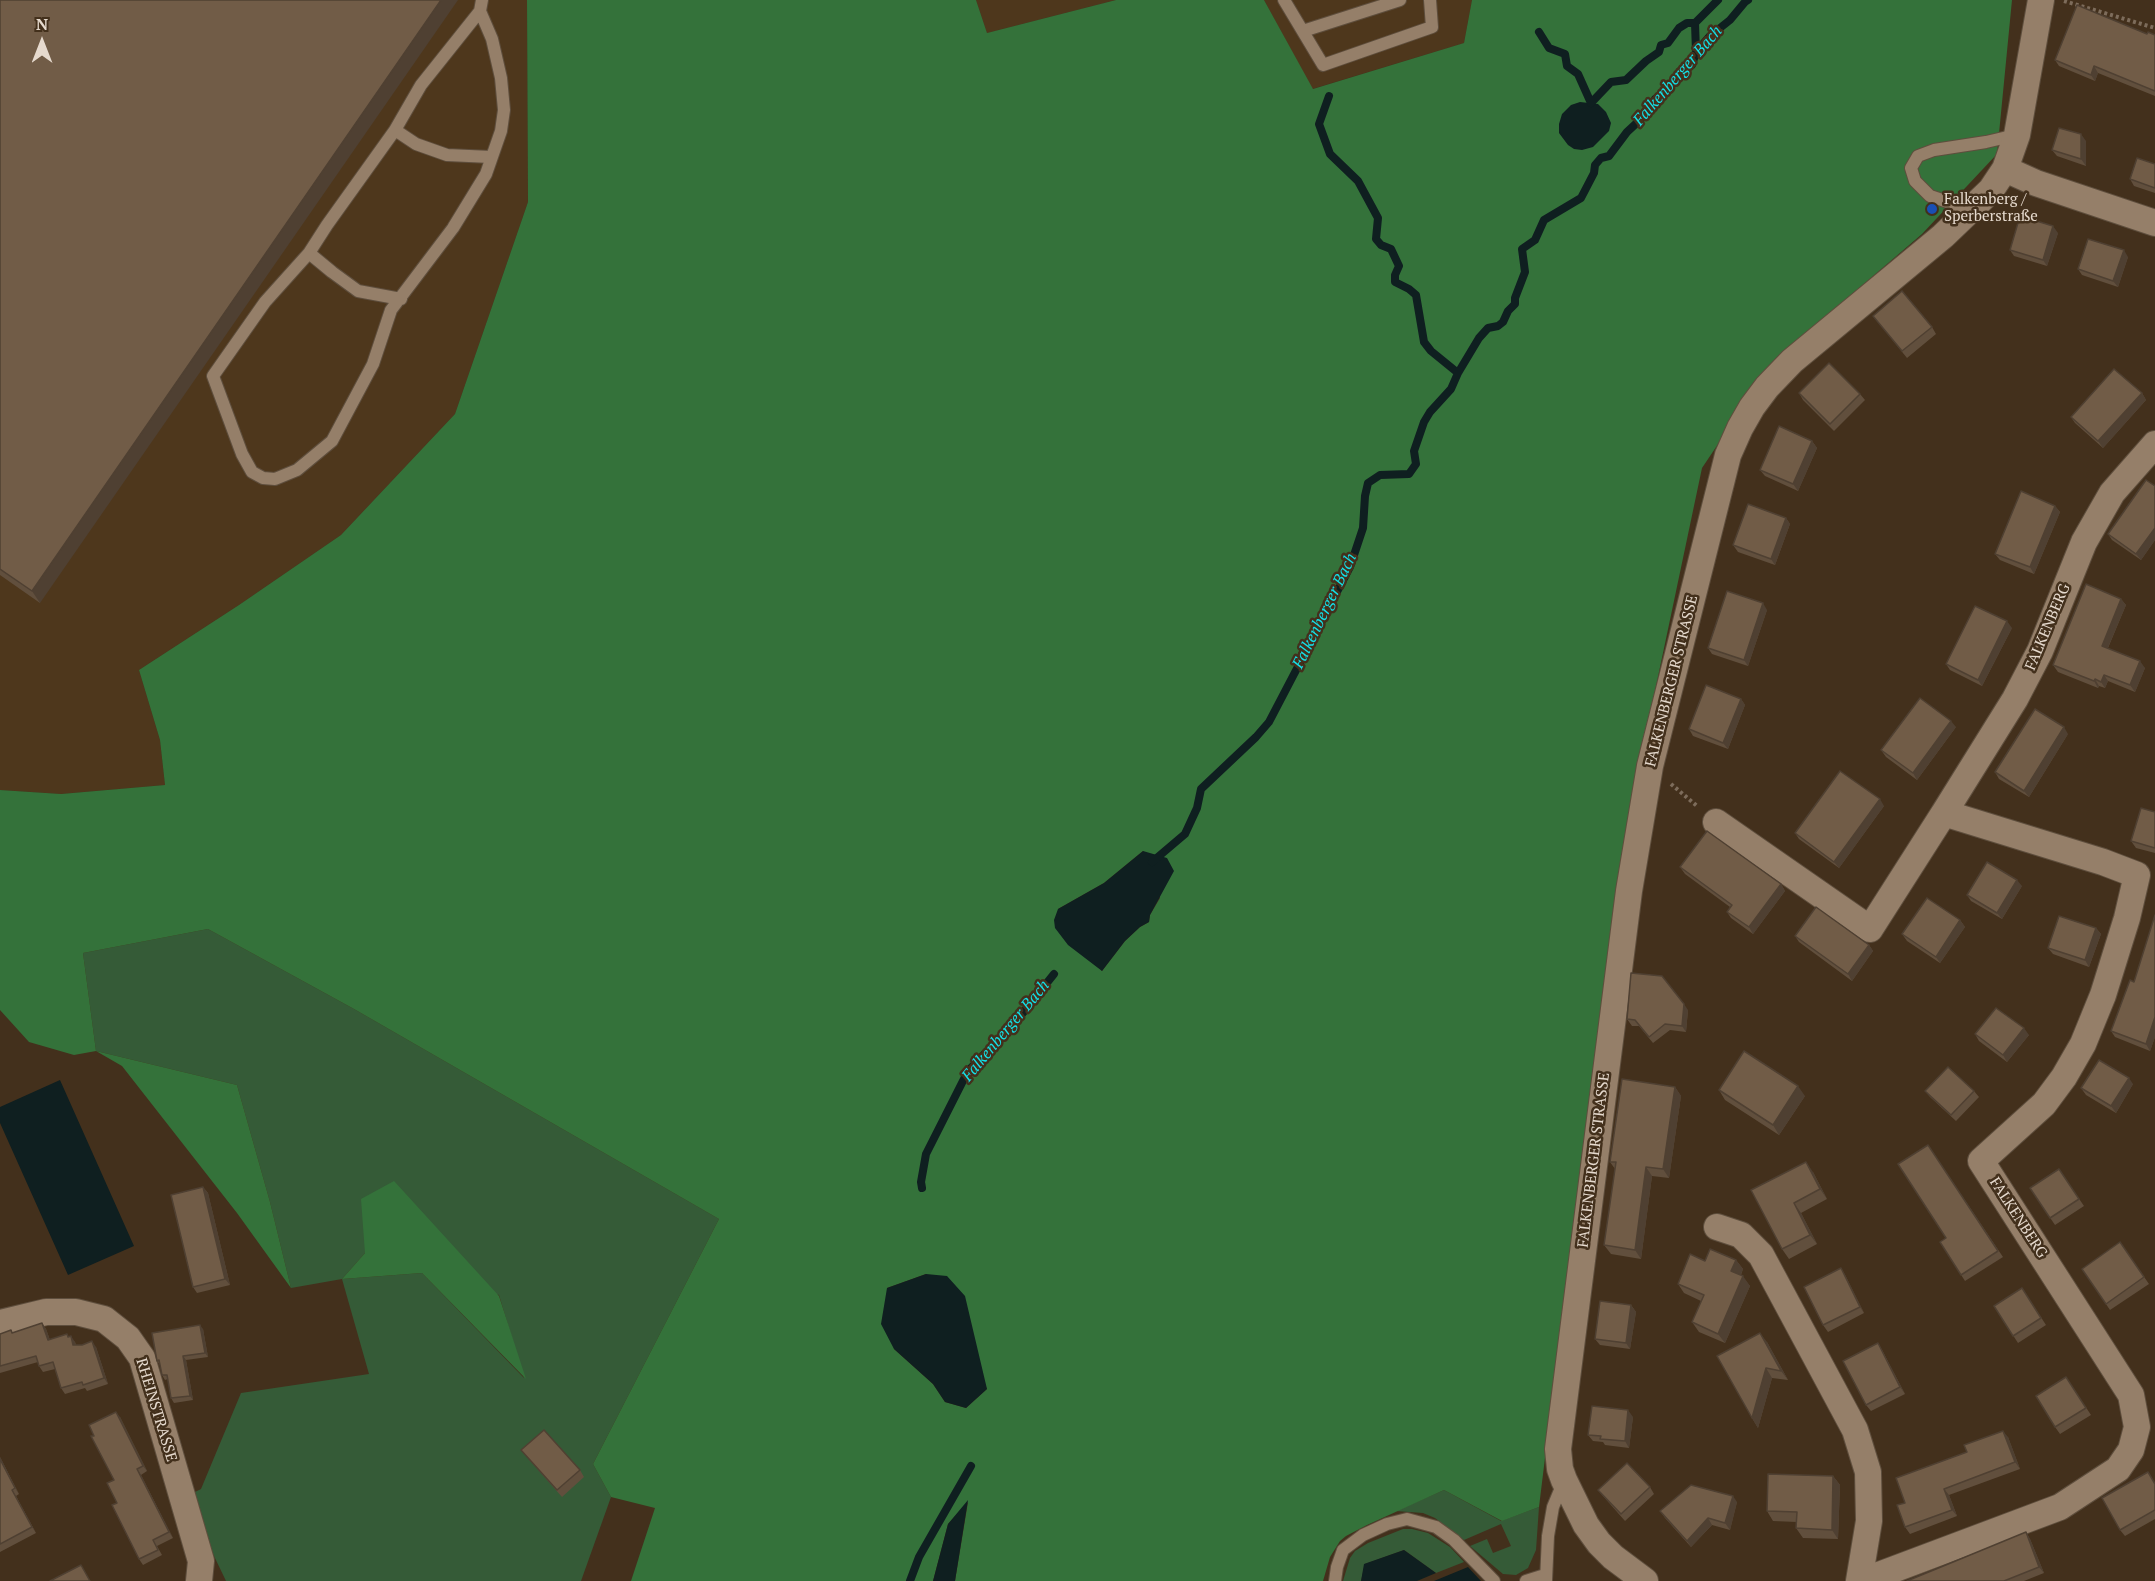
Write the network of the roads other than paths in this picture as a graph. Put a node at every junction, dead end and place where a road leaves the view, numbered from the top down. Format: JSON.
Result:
{"nodes":[{"id":1,"x":1284,"y":0,"type":"edge"},
{"id":2,"x":1400,"y":0,"type":"edge"},
{"id":3,"x":1430,"y":0,"type":"edge"},
{"id":4,"x":2041,"y":0,"type":"edge"},
{"id":5,"x":481,"y":6,"type":"edge"},
{"id":6,"x":1303,"y":31,"type":"junction"},
{"id":7,"x":395,"y":130,"type":"junction"},
{"id":8,"x":2017,"y":135,"type":"junction"},
{"id":9,"x":491,"y":157,"type":"junction"},
{"id":10,"x":2005,"y":169,"type":"junction"},
{"id":11,"x":1977,"y":205,"type":"junction"},
{"id":12,"x":2155,"y":223,"type":"edge"},
{"id":13,"x":309,"y":253,"type":"junction"},
{"id":14,"x":401,"y":299,"type":"junction"},
{"id":15,"x":2155,"y":444,"type":"edge"},
{"id":16,"x":1944,"y":813,"type":"junction"},
{"id":17,"x":1716,"y":822,"type":"road end"},
{"id":18,"x":1717,"y":1227,"type":"dead end"},
{"id":19,"x":0,"y":1323,"type":"edge"},
{"id":20,"x":1564,"y":1480,"type":"junction"},
{"id":21,"x":1545,"y":1578,"type":"edge"},
{"id":22,"x":199,"y":1581,"type":"edge"},
{"id":23,"x":1335,"y":1581,"type":"edge"},
{"id":24,"x":1494,"y":1581,"type":"edge"},
{"id":25,"x":1526,"y":1581,"type":"edge"},
{"id":26,"x":1645,"y":1581,"type":"edge"},
{"id":27,"x":1861,"y":1581,"type":"edge"}],
"edges":[{"from":1,"to":6,"type":"lane"},
{"from":2,"to":6,"type":"lane"},
{"from":3,"to":6,"type":"lane"},
{"from":4,"to":8,"type":"street","name":"FALKENBERGER STRASSE"},
{"from":5,"to":7,"type":"lane"},
{"from":5,"to":9,"type":"lane"},
{"from":7,"to":9,"type":"lane"},
{"from":7,"to":13,"type":"lane"},
{"from":8,"to":10,"type":"street","name":"FALKENBERGER STRASSE"},
{"from":8,"to":11,"type":"lane"},
{"from":9,"to":14,"type":"lane"},
{"from":10,"to":11,"type":"street","name":"FALKENBERGER STRASSE"},
{"from":10,"to":12,"type":"street"},
{"from":11,"to":20,"type":"street","name":"FALKENBERGER STRASSE"},
{"from":13,"to":14,"type":"lane"},
{"from":13,"to":14,"type":"lane"},
{"from":15,"to":16,"type":"street","name":"FALKENBERG"},
{"from":16,"to":17,"type":"street","name":"FALKENBERG"},
{"from":16,"to":27,"type":"street","name":"FALKENBERG"},
{"from":18,"to":27,"type":"street","name":"FALKENBERG"},
{"from":19,"to":22,"type":"street","name":"RHEINSTRASSE"},
{"from":20,"to":21,"type":"lane"},
{"from":20,"to":26,"type":"street"},
{"from":21,"to":25,"type":"lane"},
{"from":23,"to":24,"type":"lane"}]}
